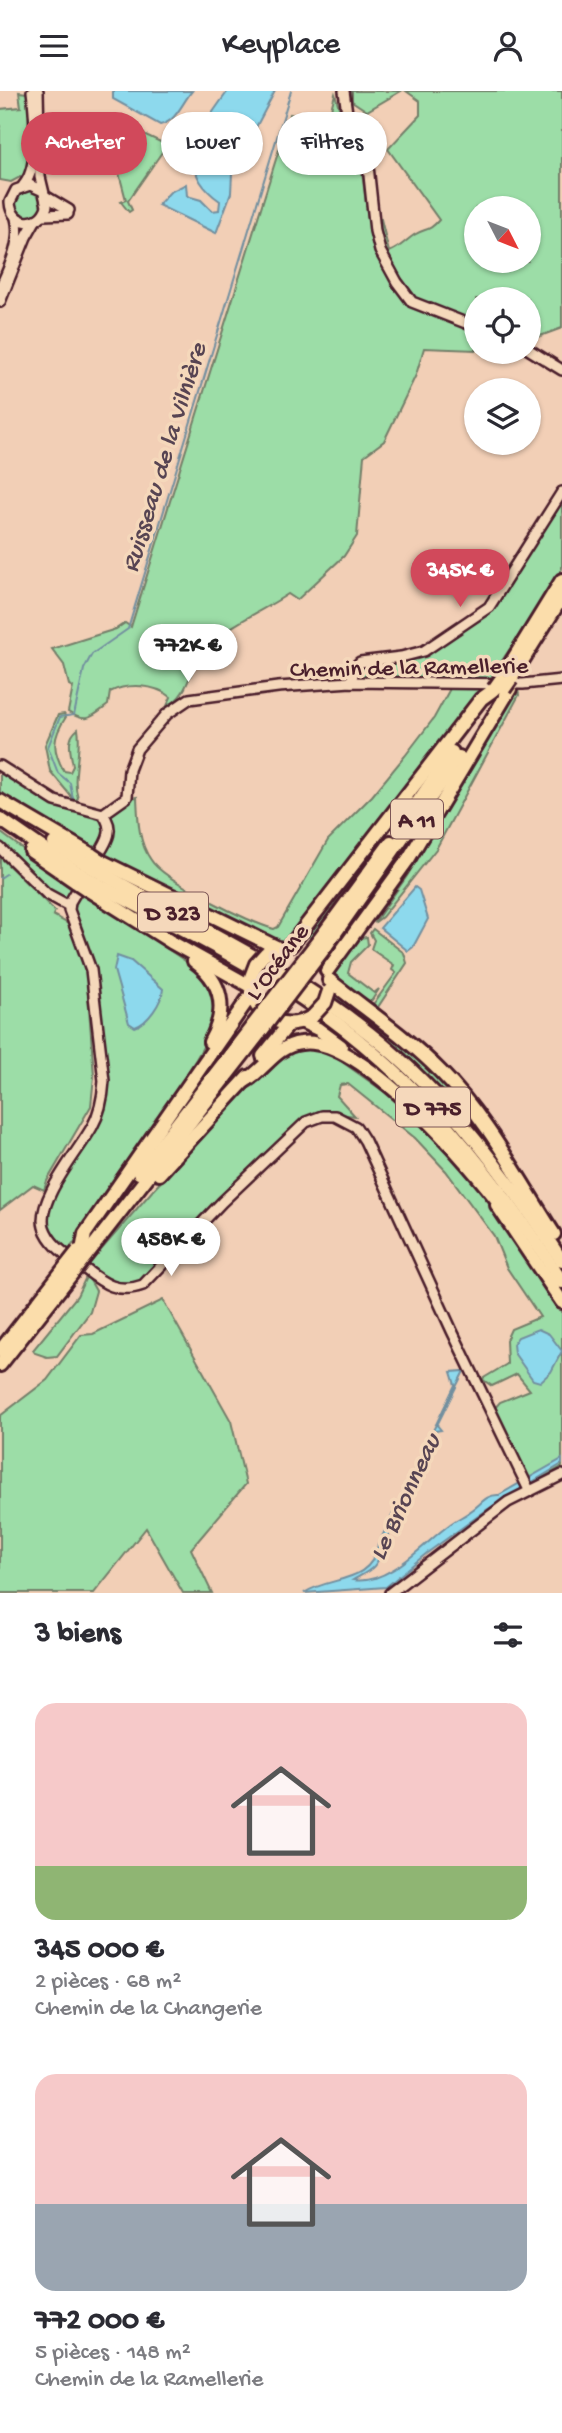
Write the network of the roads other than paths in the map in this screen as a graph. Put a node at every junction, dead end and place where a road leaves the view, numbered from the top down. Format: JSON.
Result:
{"nodes":[{"id":1,"x":32,"y":91,"type":"edge"},
{"id":2,"x":38,"y":91,"type":"edge"},
{"id":3,"x":344,"y":91,"type":"edge"},
{"id":4,"x":23,"y":186,"type":"junction"},
{"id":5,"x":45,"y":194,"type":"junction"},
{"id":6,"x":44,"y":215,"type":"junction"},
{"id":7,"x":16,"y":218,"type":"junction"},
{"id":8,"x":35,"y":222,"type":"junction"},
{"id":9,"x":0,"y":288,"type":"edge"},
{"id":10,"x":0,"y":302,"type":"edge"},
{"id":11,"x":464,"y":322,"type":"edge"},
{"id":12,"x":541,"y":357,"type":"edge"},
{"id":13,"x":562,"y":370,"type":"edge"},
{"id":14,"x":562,"y":492,"type":"edge"},
{"id":15,"x":562,"y":580,"type":"edge"},
{"id":16,"x":562,"y":597,"type":"edge"},
{"id":17,"x":562,"y":680,"type":"edge"},
{"id":18,"x":351,"y":681,"type":"junction"},
{"id":19,"x":502,"y":686,"type":"junction"},
{"id":20,"x":0,"y":766,"type":"edge"},
{"id":21,"x":0,"y":803,"type":"edge"},
{"id":22,"x":103,"y":814,"type":"junction"},
{"id":23,"x":0,"y":820,"type":"edge"},
{"id":24,"x":0,"y":827,"type":"edge"},
{"id":25,"x":0,"y":848,"type":"edge"},
{"id":26,"x":88,"y":872,"type":"junction"},
{"id":27,"x":69,"y":906,"type":"junction"},
{"id":28,"x":171,"y":942,"type":"junction"},
{"id":29,"x":291,"y":945,"type":"junction"},
{"id":30,"x":271,"y":950,"type":"junction"},
{"id":31,"x":276,"y":976,"type":"junction"},
{"id":32,"x":328,"y":981,"type":"junction"},
{"id":33,"x":251,"y":986,"type":"junction"},
{"id":34,"x":302,"y":1021,"type":"junction"},
{"id":35,"x":258,"y":1027,"type":"junction"},
{"id":36,"x":402,"y":1038,"type":"junction"},
{"id":37,"x":363,"y":1067,"type":"junction"},
{"id":38,"x":191,"y":1079,"type":"junction"},
{"id":39,"x":245,"y":1081,"type":"junction"},
{"id":40,"x":504,"y":1176,"type":"junction"},
{"id":41,"x":490,"y":1193,"type":"junction"},
{"id":42,"x":102,"y":1235,"type":"junction"},
{"id":43,"x":562,"y":1246,"type":"edge"},
{"id":44,"x":82,"y":1251,"type":"junction"},
{"id":45,"x":70,"y":1268,"type":"junction"},
{"id":46,"x":560,"y":1271,"type":"edge"},
{"id":47,"x":562,"y":1302,"type":"edge"},
{"id":48,"x":0,"y":1351,"type":"edge"},
{"id":49,"x":0,"y":1365,"type":"edge"},
{"id":50,"x":562,"y":1475,"type":"edge"},
{"id":51,"x":526,"y":1485,"type":"junction"},
{"id":52,"x":390,"y":1593,"type":"edge"}],
"edges":[{"from":1,"to":4,"type":"street"},
{"from":2,"to":5,"type":"street"},
{"from":3,"to":11,"type":"street"},
{"from":4,"to":5,"type":"street"},
{"from":4,"to":7,"type":"street"},
{"from":5,"to":6,"type":"street"},
{"from":5,"to":6,"type":"street"},
{"from":6,"to":8,"type":"street"},
{"from":7,"to":8,"type":"street"},
{"from":7,"to":9,"type":"street"},
{"from":8,"to":10,"type":"street"},
{"from":12,"to":13,"type":"street"},
{"from":14,"to":18,"type":"street"},
{"from":15,"to":19,"type":"highway","name":"L’Océane","number":"A 11"},
{"from":16,"to":19,"type":"highway","name":"L’Océane","number":"A 11"},
{"from":17,"to":18,"type":"street","name":"Chemin de la Ramellerie"},
{"from":18,"to":22,"type":"street","name":"Chemin de la Ramellerie"},
{"from":19,"to":29,"type":"highway"},
{"from":19,"to":32,"type":"highway"},
{"from":19,"to":35,"type":"highway","name":"L’Océane","number":"A 11","bridge":true},
{"from":20,"to":22,"type":"street"},
{"from":21,"to":26,"type":"highway","number":"D 323"},
{"from":22,"to":27,"type":"street"},
{"from":23,"to":26,"type":"highway","number":"D 323"},
{"from":24,"to":26,"type":"highway"},
{"from":25,"to":27,"type":"street"},
{"from":26,"to":28,"type":"highway"},
{"from":26,"to":30,"type":"highway"},
{"from":26,"to":31,"type":"highway","number":"D 323"},
{"from":27,"to":51,"type":"street"},
{"from":28,"to":33,"type":"highway"},
{"from":28,"to":38,"type":"highway"},
{"from":29,"to":30,"type":"highway"},
{"from":29,"to":32,"type":"highway"},
{"from":30,"to":33,"type":"highway","bridge":true},
{"from":31,"to":40,"type":"highway","number":"D 775"},
{"from":31,"to":46,"type":"highway","number":"D 775"},
{"from":32,"to":34,"type":"highway","bridge":true},
{"from":32,"to":36,"type":"highway"},
{"from":33,"to":34,"type":"highway"},
{"from":33,"to":38,"type":"highway"},
{"from":34,"to":37,"type":"highway"},
{"from":34,"to":39,"type":"highway"},
{"from":35,"to":42,"type":"highway","name":"L’Océane","number":"A 11"},
{"from":35,"to":44,"type":"highway","name":"L’Océane","number":"A 11"},
{"from":36,"to":40,"type":"highway"},
{"from":36,"to":43,"type":"highway"},
{"from":37,"to":39,"type":"highway"},
{"from":37,"to":41,"type":"highway"},
{"from":38,"to":44,"type":"highway"},
{"from":39,"to":42,"type":"highway"},
{"from":40,"to":46,"type":"highway","number":"D 775"},
{"from":41,"to":46,"type":"highway"},
{"from":41,"to":47,"type":"highway"},
{"from":42,"to":44,"type":"highway","name":"L’Océane","number":"A 11"},
{"from":44,"to":45,"type":"highway","name":"L’Océane","number":"A 11","bridge":true},
{"from":45,"to":48,"type":"highway","name":"L’Océane","number":"A 11"},
{"from":45,"to":49,"type":"highway","name":"L’Océane","number":"A 11"},
{"from":50,"to":51,"type":"street"},
{"from":51,"to":52,"type":"street"}]}
